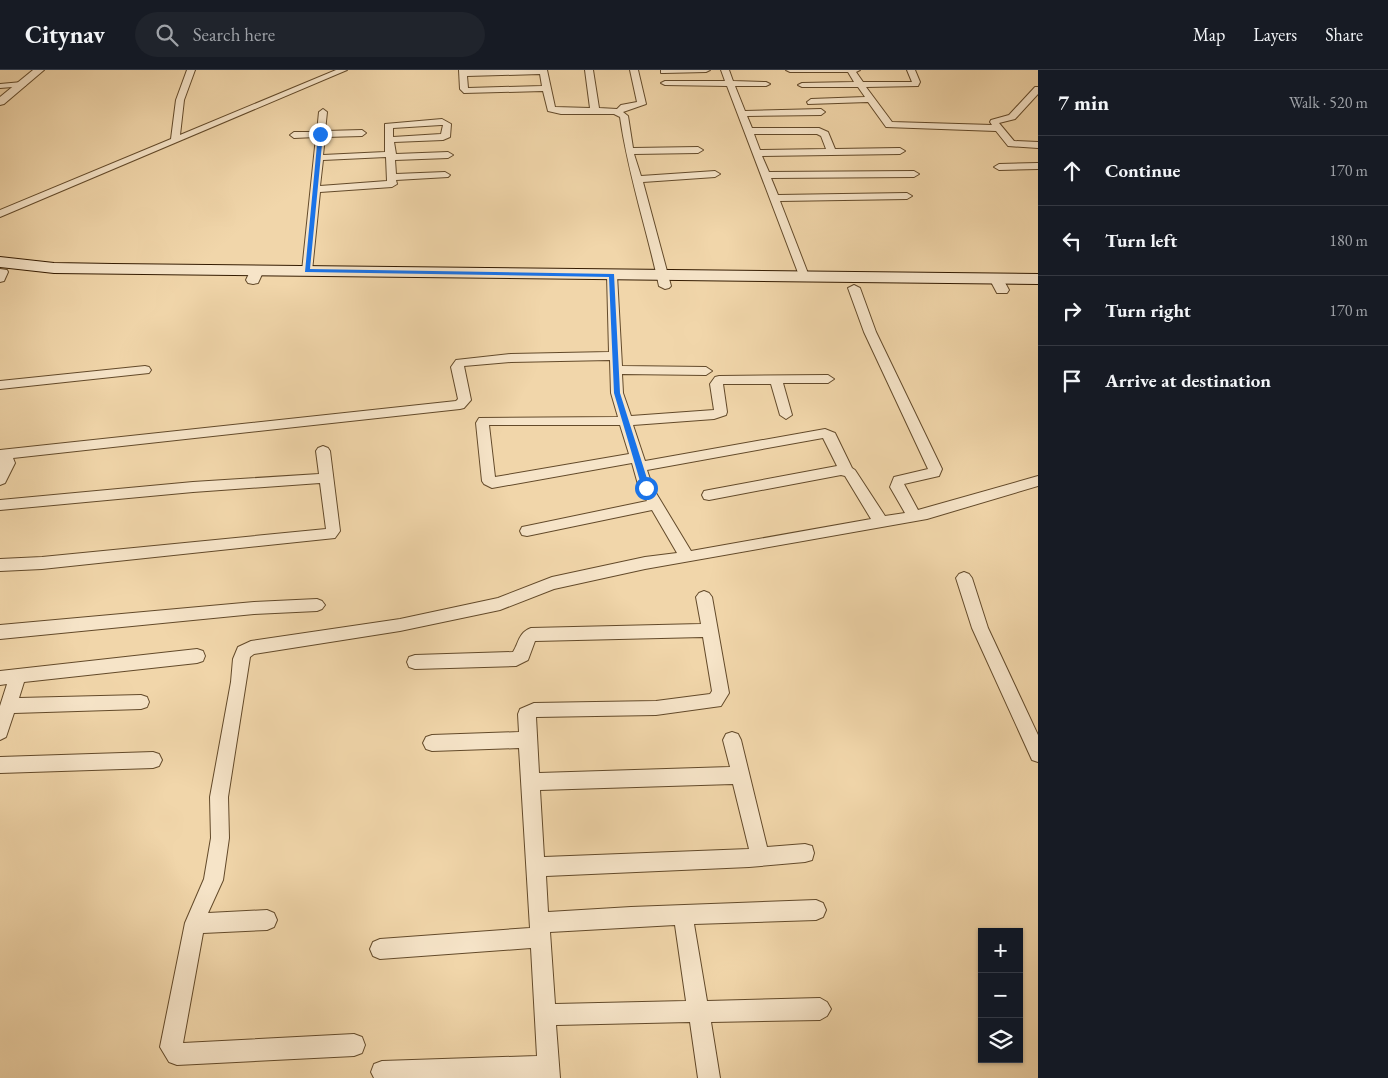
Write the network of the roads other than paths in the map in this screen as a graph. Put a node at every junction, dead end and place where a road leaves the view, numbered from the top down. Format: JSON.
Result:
{"nodes":[{"id":1,"x":39,"y":70,"type":"edge"},
{"id":2,"x":191,"y":70,"type":"edge"},
{"id":3,"x":343,"y":70,"type":"edge"},
{"id":4,"x":543,"y":70,"type":"edge"},
{"id":5,"x":589,"y":70,"type":"edge"},
{"id":6,"x":634,"y":70,"type":"edge"},
{"id":7,"x":664,"y":70,"type":"edge"},
{"id":8,"x":706,"y":70,"type":"edge"},
{"id":9,"x":725,"y":70,"type":"edge"},
{"id":10,"x":790,"y":70,"type":"edge"},
{"id":11,"x":850,"y":70,"type":"edge"},
{"id":12,"x":856,"y":70,"type":"edge"},
{"id":13,"x":910,"y":70,"type":"edge"},
{"id":14,"x":463,"y":72,"type":"edge"},
{"id":15,"x":665,"y":82,"type":"dead end"},
{"id":16,"x":730,"y":83,"type":"junction"},
{"id":17,"x":22,"y":84,"type":"junction"},
{"id":18,"x":766,"y":84,"type":"dead end"},
{"id":19,"x":802,"y":85,"type":"dead end"},
{"id":20,"x":860,"y":85,"type":"junction"},
{"id":21,"x":0,"y":86,"type":"edge"},
{"id":22,"x":546,"y":88,"type":"junction"},
{"id":23,"x":1038,"y":89,"type":"edge"},
{"id":24,"x":870,"y":99,"type":"junction"},
{"id":25,"x":0,"y":102,"type":"edge"},
{"id":26,"x":811,"y":102,"type":"dead end"},
{"id":27,"x":1026,"y":103,"type":"junction"},
{"id":28,"x":1035,"y":106,"type":"dead end"},
{"id":29,"x":595,"y":110,"type":"junction"},
{"id":30,"x":619,"y":111,"type":"junction"},
{"id":31,"x":323,"y":112,"type":"dead end"},
{"id":32,"x":822,"y":112,"type":"dead end"},
{"id":33,"x":741,"y":114,"type":"junction"},
{"id":34,"x":998,"y":128,"type":"junction"},
{"id":35,"x":362,"y":132,"type":"dead end"},
{"id":36,"x":748,"y":132,"type":"junction"},
{"id":37,"x":294,"y":134,"type":"dead end"},
{"id":38,"x":320,"y":134,"type":"junction"},
{"id":39,"x":175,"y":140,"type":"junction"},
{"id":40,"x":389,"y":140,"type":"junction"},
{"id":41,"x":1038,"y":144,"type":"edge"},
{"id":42,"x":698,"y":150,"type":"dead end"},
{"id":43,"x":630,"y":151,"type":"junction"},
{"id":44,"x":900,"y":151,"type":"dead end"},
{"id":45,"x":756,"y":152,"type":"junction"},
{"id":46,"x":832,"y":152,"type":"junction"},
{"id":47,"x":391,"y":156,"type":"junction"},
{"id":48,"x":448,"y":156,"type":"dead end"},
{"id":49,"x":317,"y":158,"type":"junction"},
{"id":50,"x":999,"y":166,"type":"dead end"},
{"id":51,"x":1038,"y":166,"type":"edge"},
{"id":52,"x":715,"y":174,"type":"dead end"},
{"id":53,"x":914,"y":174,"type":"dead end"},
{"id":54,"x":445,"y":175,"type":"dead end"},
{"id":55,"x":765,"y":175,"type":"junction"},
{"id":56,"x":856,"y":175,"type":"junction"},
{"id":57,"x":393,"y":177,"type":"junction"},
{"id":58,"x":638,"y":180,"type":"junction"},
{"id":59,"x":314,"y":189,"type":"junction"},
{"id":60,"x":908,"y":196,"type":"dead end"},
{"id":61,"x":774,"y":198,"type":"junction"},
{"id":62,"x":0,"y":214,"type":"edge"},
{"id":63,"x":1,"y":271,"type":"edge"},
{"id":64,"x":307,"y":271,"type":"junction"},
{"id":65,"x":255,"y":275,"type":"junction"},
{"id":66,"x":804,"y":276,"type":"junction"},
{"id":67,"x":1038,"y":279,"type":"edge"},
{"id":68,"x":613,"y":280,"type":"junction"},
{"id":69,"x":663,"y":281,"type":"junction"},
{"id":70,"x":999,"y":285,"type":"junction"},
{"id":71,"x":854,"y":288,"type":"junction"},
{"id":72,"x":1038,"y":289,"type":"edge"},
{"id":73,"x":616,"y":363,"type":"junction"},
{"id":74,"x":145,"y":370,"type":"dead end"},
{"id":75,"x":706,"y":371,"type":"dead end"},
{"id":76,"x":828,"y":379,"type":"dead end"},
{"id":77,"x":776,"y":380,"type":"junction"},
{"id":78,"x":0,"y":385,"type":"edge"},
{"id":79,"x":786,"y":415,"type":"dead end"},
{"id":80,"x":625,"y":421,"type":"junction"},
{"id":81,"x":323,"y":451,"type":"dead end"},
{"id":82,"x":1,"y":455,"type":"edge"},
{"id":83,"x":638,"y":462,"type":"junction"},
{"id":84,"x":846,"y":471,"type":"junction"},
{"id":85,"x":326,"y":478,"type":"junction"},
{"id":86,"x":0,"y":480,"type":"edge"},
{"id":87,"x":1038,"y":481,"type":"edge"},
{"id":88,"x":709,"y":495,"type":"dead end"},
{"id":89,"x":656,"y":504,"type":"junction"},
{"id":90,"x":0,"y":505,"type":"edge"},
{"id":91,"x":914,"y":516,"type":"junction"},
{"id":92,"x":881,"y":522,"type":"junction"},
{"id":93,"x":527,"y":531,"type":"dead end"},
{"id":94,"x":686,"y":557,"type":"junction"},
{"id":95,"x":0,"y":565,"type":"edge"},
{"id":96,"x":964,"y":578,"type":"dead end"},
{"id":97,"x":704,"y":597,"type":"dead end"},
{"id":98,"x":317,"y":605,"type":"dead end"},
{"id":99,"x":710,"y":630,"type":"junction"},
{"id":100,"x":0,"y":632,"type":"edge"},
{"id":101,"x":197,"y":656,"type":"dead end"},
{"id":102,"x":415,"y":662,"type":"dead end"},
{"id":103,"x":18,"y":676,"type":"junction"},
{"id":104,"x":0,"y":678,"type":"edge"},
{"id":105,"x":141,"y":702,"type":"dead end"},
{"id":106,"x":8,"y":706,"type":"junction"},
{"id":107,"x":0,"y":732,"type":"edge"},
{"id":108,"x":526,"y":740,"type":"junction"},
{"id":109,"x":732,"y":740,"type":"dead end"},
{"id":110,"x":432,"y":743,"type":"dead end"},
{"id":111,"x":1036,"y":747,"type":"edge"},
{"id":112,"x":153,"y":760,"type":"dead end"},
{"id":113,"x":0,"y":765,"type":"edge"},
{"id":114,"x":741,"y":775,"type":"junction"},
{"id":115,"x":529,"y":782,"type":"junction"},
{"id":116,"x":804,"y":852,"type":"dead end"},
{"id":117,"x":760,"y":857,"type":"junction"},
{"id":118,"x":535,"y":867,"type":"junction"},
{"id":119,"x":816,"y":910,"type":"dead end"},
{"id":120,"x":683,"y":915,"type":"junction"},
{"id":121,"x":267,"y":920,"type":"dead end"},
{"id":122,"x":195,"y":923,"type":"junction"},
{"id":123,"x":540,"y":930,"type":"junction"},
{"id":124,"x":380,"y":949,"type":"dead end"},
{"id":125,"x":820,"y":1008,"type":"dead end"},
{"id":126,"x":699,"y":1012,"type":"junction"},
{"id":127,"x":545,"y":1015,"type":"junction"},
{"id":128,"x":354,"y":1045,"type":"dead end"},
{"id":129,"x":382,"y":1072,"type":"dead end"},
{"id":130,"x":548,"y":1072,"type":"edge"},
{"id":131,"x":709,"y":1078,"type":"edge"}],
"edges":[{"from":1,"to":17,"type":"street"},
{"from":2,"to":39,"type":"street"},
{"from":3,"to":39,"type":"street"},
{"from":4,"to":14,"type":"street"},
{"from":4,"to":22,"type":"street"},
{"from":5,"to":29,"type":"street"},
{"from":6,"to":30,"type":"street"},
{"from":7,"to":8,"type":"street"},
{"from":9,"to":16,"type":"street"},
{"from":10,"to":11,"type":"street"},
{"from":11,"to":12,"type":"street"},
{"from":11,"to":20,"type":"street"},
{"from":13,"to":20,"type":"street"},
{"from":14,"to":22,"type":"street"},
{"from":15,"to":16,"type":"street"},
{"from":16,"to":18,"type":"street"},
{"from":16,"to":33,"type":"street"},
{"from":17,"to":21,"type":"street"},
{"from":17,"to":25,"type":"street"},
{"from":19,"to":20,"type":"street"},
{"from":20,"to":24,"type":"street"},
{"from":22,"to":29,"type":"street"},
{"from":23,"to":27,"type":"street"},
{"from":24,"to":26,"type":"street"},
{"from":24,"to":34,"type":"street"},
{"from":27,"to":28,"type":"street"},
{"from":27,"to":34,"type":"street"},
{"from":29,"to":30,"type":"street"},
{"from":30,"to":43,"type":"street"},
{"from":31,"to":38,"type":"street"},
{"from":32,"to":33,"type":"street"},
{"from":33,"to":36,"type":"street"},
{"from":34,"to":41,"type":"street"},
{"from":35,"to":38,"type":"street"},
{"from":36,"to":45,"type":"street"},
{"from":36,"to":46,"type":"street"},
{"from":37,"to":38,"type":"street"},
{"from":38,"to":49,"type":"street"},
{"from":39,"to":62,"type":"street"},
{"from":40,"to":40,"type":"street"},
{"from":40,"to":47,"type":"street"},
{"from":42,"to":43,"type":"street"},
{"from":43,"to":58,"type":"street"},
{"from":44,"to":56,"type":"street"},
{"from":45,"to":46,"type":"street"},
{"from":45,"to":55,"type":"street"},
{"from":46,"to":56,"type":"street"},
{"from":47,"to":48,"type":"street"},
{"from":47,"to":49,"type":"street"},
{"from":47,"to":57,"type":"street"},
{"from":49,"to":59,"type":"street"},
{"from":50,"to":51,"type":"street"},
{"from":52,"to":58,"type":"street"},
{"from":53,"to":56,"type":"street"},
{"from":54,"to":57,"type":"street"},
{"from":55,"to":56,"type":"street"},
{"from":55,"to":61,"type":"street"},
{"from":56,"to":60,"type":"street"},
{"from":56,"to":61,"type":"street"},
{"from":57,"to":59,"type":"street"},
{"from":58,"to":69,"type":"street"},
{"from":59,"to":64,"type":"street"},
{"from":61,"to":66,"type":"street"},
{"from":63,"to":65,"type":"main road"},
{"from":64,"to":65,"type":"main road"},
{"from":64,"to":68,"type":"main road"},
{"from":65,"to":68,"type":"main road"},
{"from":66,"to":69,"type":"main road"},
{"from":66,"to":70,"type":"main road"},
{"from":67,"to":70,"type":"main road"},
{"from":68,"to":69,"type":"main road"},
{"from":68,"to":73,"type":"street"},
{"from":69,"to":71,"type":"main road"},
{"from":70,"to":71,"type":"main road"},
{"from":70,"to":72,"type":"main road"},
{"from":71,"to":91,"type":"street"},
{"from":73,"to":75,"type":"street"},
{"from":73,"to":80,"type":"street"},
{"from":73,"to":82,"type":"street"},
{"from":74,"to":78,"type":"street"},
{"from":76,"to":77,"type":"street"},
{"from":77,"to":79,"type":"street"},
{"from":77,"to":80,"type":"street"},
{"from":80,"to":83,"type":"street"},
{"from":80,"to":83,"type":"street"},
{"from":81,"to":85,"type":"street"},
{"from":82,"to":86,"type":"street"},
{"from":83,"to":84,"type":"street"},
{"from":83,"to":89,"type":"street"},
{"from":84,"to":88,"type":"street"},
{"from":84,"to":92,"type":"street"},
{"from":85,"to":90,"type":"street"},
{"from":85,"to":95,"type":"street"},
{"from":87,"to":91,"type":"street"},
{"from":89,"to":93,"type":"street"},
{"from":89,"to":94,"type":"street"},
{"from":91,"to":92,"type":"street"},
{"from":92,"to":94,"type":"street"},
{"from":94,"to":122,"type":"street"},
{"from":96,"to":111,"type":"street"},
{"from":97,"to":99,"type":"street"},
{"from":98,"to":100,"type":"street"},
{"from":99,"to":102,"type":"street"},
{"from":99,"to":108,"type":"street"},
{"from":101,"to":103,"type":"street"},
{"from":103,"to":104,"type":"street"},
{"from":103,"to":106,"type":"street"},
{"from":105,"to":106,"type":"street"},
{"from":106,"to":107,"type":"street"},
{"from":108,"to":110,"type":"street"},
{"from":108,"to":115,"type":"street"},
{"from":109,"to":114,"type":"street"},
{"from":112,"to":113,"type":"street"},
{"from":114,"to":115,"type":"street"},
{"from":114,"to":117,"type":"street"},
{"from":115,"to":118,"type":"street"},
{"from":116,"to":117,"type":"street"},
{"from":117,"to":118,"type":"street"},
{"from":118,"to":123,"type":"street"},
{"from":119,"to":120,"type":"street"},
{"from":120,"to":123,"type":"street"},
{"from":120,"to":126,"type":"street"},
{"from":121,"to":122,"type":"street"},
{"from":122,"to":128,"type":"street"},
{"from":123,"to":124,"type":"street"},
{"from":123,"to":127,"type":"street"},
{"from":125,"to":126,"type":"street"},
{"from":126,"to":127,"type":"street"},
{"from":126,"to":131,"type":"street"},
{"from":127,"to":130,"type":"street"},
{"from":129,"to":130,"type":"street"}]}
